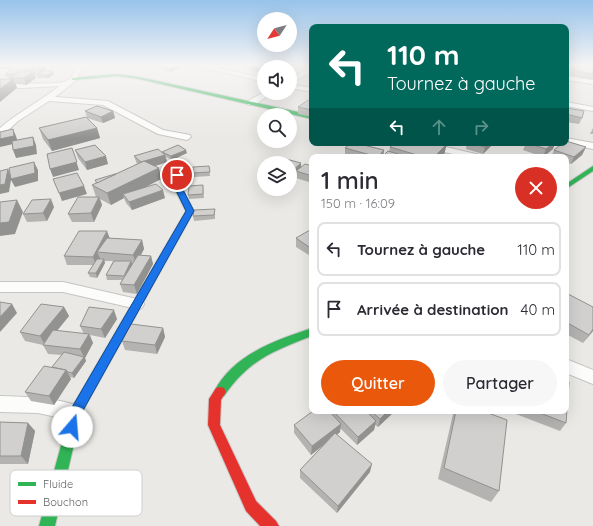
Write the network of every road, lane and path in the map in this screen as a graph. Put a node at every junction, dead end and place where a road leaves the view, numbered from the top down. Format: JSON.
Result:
{"nodes":[{"id":1,"x":58,"y":91,"type":"edge"},
{"id":2,"x":195,"y":91,"type":"edge"},
{"id":3,"x":48,"y":99,"type":"junction"},
{"id":4,"x":257,"y":99,"type":"edge"},
{"id":5,"x":251,"y":103,"type":"junction"},
{"id":6,"x":569,"y":105,"type":"edge"},
{"id":7,"x":593,"y":109,"type":"edge"},
{"id":8,"x":309,"y":116,"type":"edge"},
{"id":9,"x":0,"y":133,"type":"edge"},
{"id":10,"x":187,"y":137,"type":"dead end"},
{"id":11,"x":569,"y":141,"type":"edge"},
{"id":12,"x":431,"y":146,"type":"edge"},
{"id":13,"x":593,"y":146,"type":"edge"},
{"id":14,"x":464,"y":154,"type":"edge"},
{"id":15,"x":593,"y":168,"type":"edge"},
{"id":16,"x":177,"y":175,"type":"dead end"},
{"id":17,"x":571,"y":179,"type":"edge"},
{"id":18,"x":0,"y":287,"type":"edge"},
{"id":19,"x":137,"y":304,"type":"junction"},
{"id":20,"x":309,"y":333,"type":"edge"},
{"id":21,"x":569,"y":367,"type":"edge"},
{"id":22,"x":593,"y":377,"type":"edge"},
{"id":23,"x":0,"y":404,"type":"edge"},
{"id":24,"x":75,"y":413,"type":"junction"},
{"id":25,"x":61,"y":470,"type":"edge"},
{"id":26,"x":49,"y":516,"type":"edge"},
{"id":27,"x":47,"y":526,"type":"edge"},
{"id":28,"x":271,"y":526,"type":"edge"}],
"edges":[{"from":1,"to":3,"type":"street"},
{"from":2,"to":5,"type":"street"},
{"from":3,"to":9,"type":"street"},
{"from":3,"to":10,"type":"street"},
{"from":4,"to":5,"type":"street"},
{"from":5,"to":8,"type":"street"},
{"from":6,"to":7,"type":"street"},
{"from":11,"to":13,"type":"street"},
{"from":12,"to":14,"type":"street"},
{"from":15,"to":17,"type":"street"},
{"from":16,"to":19,"type":"street"},
{"from":18,"to":19,"type":"street"},
{"from":19,"to":24,"type":"street"},
{"from":20,"to":28,"type":"street"},
{"from":21,"to":22,"type":"street"},
{"from":23,"to":24,"type":"street"},
{"from":24,"to":25,"type":"street"},
{"from":26,"to":27,"type":"street"}]}
